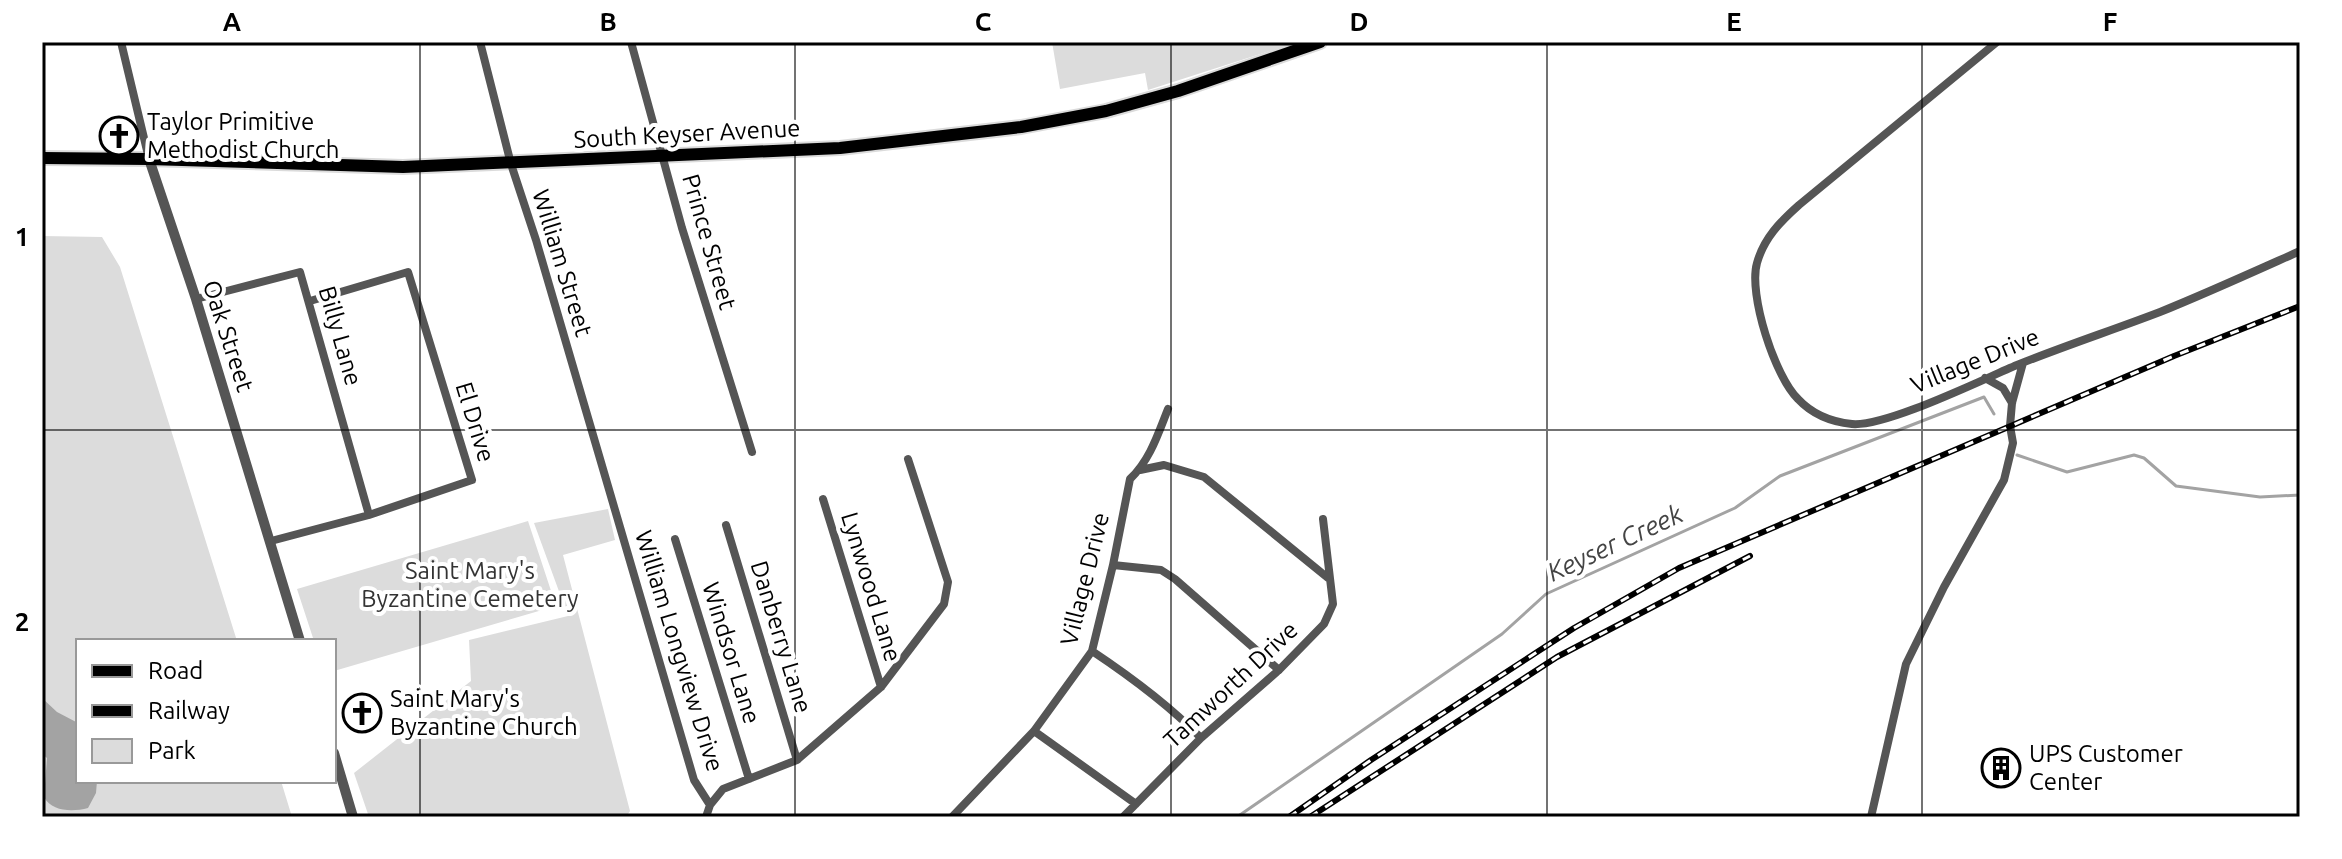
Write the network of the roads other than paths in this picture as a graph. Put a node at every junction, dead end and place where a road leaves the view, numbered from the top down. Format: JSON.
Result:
{"nodes":[{"id":1,"x":121,"y":42,"type":"edge"},
{"id":2,"x":480,"y":42,"type":"edge"},
{"id":3,"x":631,"y":42,"type":"edge"},
{"id":4,"x":1320,"y":42,"type":"edge"},
{"id":5,"x":1997,"y":42,"type":"edge"},
{"id":6,"x":664,"y":157,"type":"junction"},
{"id":7,"x":42,"y":158,"type":"edge"},
{"id":8,"x":149,"y":159,"type":"junction"},
{"id":9,"x":511,"y":164,"type":"junction"},
{"id":10,"x":2300,"y":251,"type":"edge"},
{"id":11,"x":196,"y":299,"type":"junction"},
{"id":12,"x":310,"y":301,"type":"junction"},
{"id":13,"x":2023,"y":363,"type":"junction"},
{"id":14,"x":1985,"y":378,"type":"junction"},
{"id":15,"x":2012,"y":403,"type":"junction"},
{"id":16,"x":1168,"y":409,"type":"dead end"},
{"id":17,"x":752,"y":452,"type":"dead end"},
{"id":18,"x":908,"y":459,"type":"dead end"},
{"id":19,"x":1140,"y":470,"type":"junction"},
{"id":20,"x":611,"y":494,"type":"joint"},
{"id":21,"x":823,"y":499,"type":"dead end"},
{"id":22,"x":369,"y":515,"type":"junction"},
{"id":23,"x":1323,"y":519,"type":"dead end"},
{"id":24,"x":726,"y":525,"type":"dead end"},
{"id":25,"x":675,"y":539,"type":"dead end"},
{"id":26,"x":271,"y":541,"type":"junction"},
{"id":27,"x":1113,"y":565,"type":"junction"},
{"id":28,"x":1328,"y":578,"type":"junction"},
{"id":29,"x":299,"y":639,"type":"edge"},
{"id":30,"x":1092,"y":651,"type":"junction"},
{"id":31,"x":1279,"y":670,"type":"junction"},
{"id":32,"x":881,"y":687,"type":"junction"},
{"id":33,"x":1034,"y":731,"type":"junction"},
{"id":34,"x":1201,"y":738,"type":"junction"},
{"id":35,"x":336,"y":760,"type":"edge"},
{"id":36,"x":797,"y":760,"type":"junction"},
{"id":37,"x":749,"y":779,"type":"junction"},
{"id":38,"x":1136,"y":804,"type":"junction"},
{"id":39,"x":710,"y":805,"type":"junction"},
{"id":40,"x":353,"y":817,"type":"edge"},
{"id":41,"x":706,"y":817,"type":"edge"},
{"id":42,"x":952,"y":817,"type":"edge"},
{"id":43,"x":1123,"y":817,"type":"edge"},
{"id":44,"x":1871,"y":817,"type":"edge"}],
"edges":[{"from":1,"to":8,"type":"street","name":"Oak Street"},
{"from":2,"to":9,"type":"street","name":"William Street"},
{"from":3,"to":6,"type":"street","name":"Prince Street"},
{"from":4,"to":6,"type":"main road","name":"South Keyser Avenue"},
{"from":5,"to":14,"type":"street","name":"Village Drive"},
{"from":6,"to":9,"type":"main road","name":"South Keyser Avenue"},
{"from":6,"to":17,"type":"street","name":"Prince Street"},
{"from":7,"to":8,"type":"main road","name":"South Keyser Avenue"},
{"from":8,"to":9,"type":"main road","name":"South Keyser Avenue"},
{"from":8,"to":11,"type":"street","name":"Oak Street"},
{"from":9,"to":20,"type":"street","name":"William Street"},
{"from":10,"to":13,"type":"street","name":"Village Drive"},
{"from":11,"to":12,"type":"street","name":"Billy Lane"},
{"from":11,"to":26,"type":"street","name":"Oak Street"},
{"from":12,"to":22,"type":"street","name":"Billy Lane"},
{"from":12,"to":22,"type":"street","name":"El Drive"},
{"from":13,"to":14,"type":"street","name":"Village Drive"},
{"from":13,"to":15,"type":"street"},
{"from":14,"to":15,"type":"street"},
{"from":15,"to":44,"type":"street"},
{"from":16,"to":19,"type":"street","name":"Village Drive"},
{"from":18,"to":32,"type":"street"},
{"from":19,"to":27,"type":"street","name":"Village Drive"},
{"from":19,"to":28,"type":"street"},
{"from":20,"to":39,"type":"street","name":"William Longview Drive"},
{"from":21,"to":32,"type":"street","name":"Lynwood Lane"},
{"from":22,"to":26,"type":"street","name":"El Drive"},
{"from":23,"to":28,"type":"street","name":"Tamworth Drive"},
{"from":24,"to":36,"type":"street","name":"Danberry Lane"},
{"from":25,"to":37,"type":"street","name":"Windsor Lane"},
{"from":26,"to":29,"type":"street","name":"Oak Street"},
{"from":27,"to":30,"type":"street","name":"Village Drive"},
{"from":27,"to":31,"type":"street"},
{"from":28,"to":31,"type":"street","name":"Tamworth Drive"},
{"from":30,"to":33,"type":"street","name":"Village Drive"},
{"from":30,"to":34,"type":"street"},
{"from":31,"to":34,"type":"street","name":"Tamworth Drive"},
{"from":32,"to":36,"type":"street"},
{"from":33,"to":38,"type":"street"},
{"from":33,"to":42,"type":"street","name":"Village Drive"},
{"from":34,"to":38,"type":"street","name":"Tamworth Drive"},
{"from":35,"to":40,"type":"street"},
{"from":36,"to":37,"type":"street"},
{"from":37,"to":39,"type":"street"},
{"from":38,"to":43,"type":"street","name":"Tamworth Drive"},
{"from":39,"to":41,"type":"street","name":"William Longview Drive"}]}
